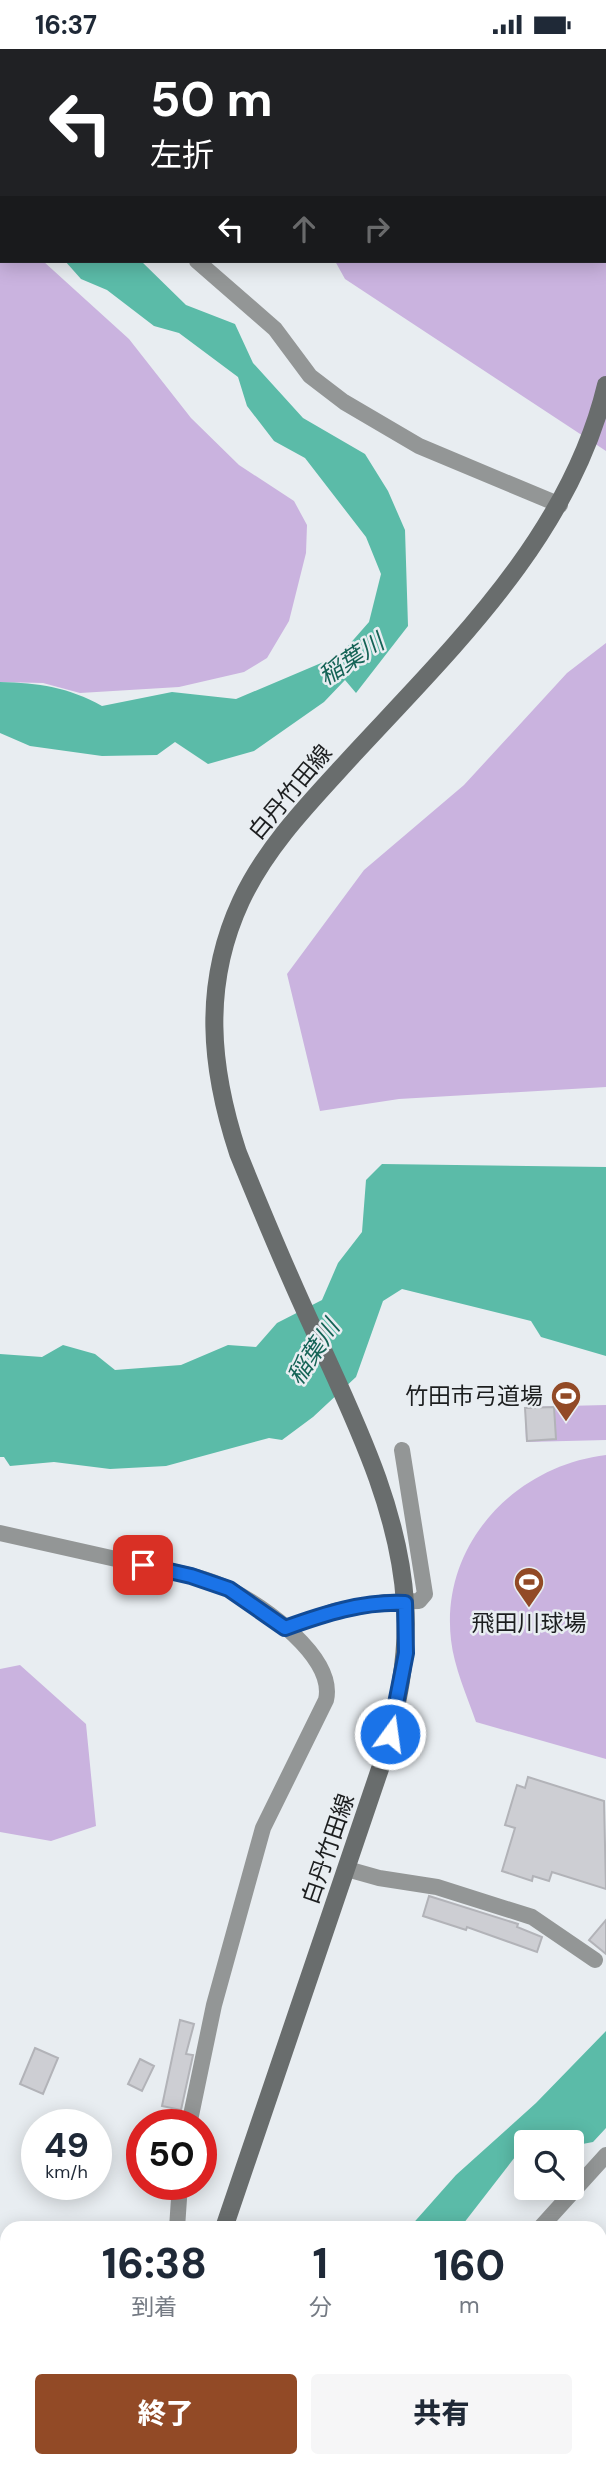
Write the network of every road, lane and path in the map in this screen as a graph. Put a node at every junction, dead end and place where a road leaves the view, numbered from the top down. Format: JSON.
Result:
{"nodes":[{"id":1,"x":199,"y":263,"type":"edge"},
{"id":2,"x":606,"y":385,"type":"edge"},
{"id":3,"x":560,"y":505,"type":"junction"},
{"id":4,"x":402,"y":1450,"type":"dead end"},
{"id":5,"x":0,"y":1534,"type":"edge"},
{"id":6,"x":405,"y":1603,"type":"junction"},
{"id":7,"x":285,"y":1628,"type":"junction"},
{"id":8,"x":346,"y":1869,"type":"junction"},
{"id":9,"x":595,"y":1960,"type":"dead end"},
{"id":10,"x":192,"y":2109,"type":"edge"},
{"id":11,"x":606,"y":2155,"type":"edge"},
{"id":12,"x":179,"y":2200,"type":"edge"},
{"id":13,"x":177,"y":2221,"type":"edge"},
{"id":14,"x":226,"y":2221,"type":"edge"},
{"id":15,"x":546,"y":2221,"type":"edge"}],
"edges":[{"from":1,"to":3,"type":"street"},
{"from":2,"to":3,"type":"main road","name":"白丹竹田線"},
{"from":3,"to":6,"type":"main road","name":"白丹竹田線"},
{"from":4,"to":6,"type":"street"},
{"from":5,"to":7,"type":"street"},
{"from":6,"to":7,"type":"street"},
{"from":6,"to":8,"type":"main road","name":"白丹竹田線"},
{"from":7,"to":10,"type":"street"},
{"from":8,"to":9,"type":"street"},
{"from":8,"to":14,"type":"main road","name":"白丹竹田線"},
{"from":11,"to":15,"type":"street"},
{"from":12,"to":13,"type":"street"}]}
